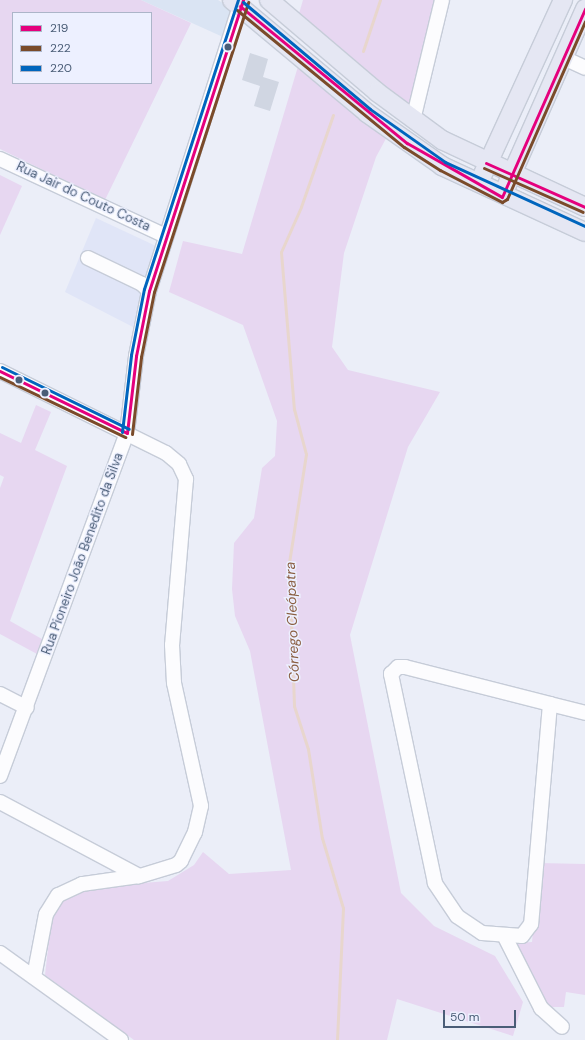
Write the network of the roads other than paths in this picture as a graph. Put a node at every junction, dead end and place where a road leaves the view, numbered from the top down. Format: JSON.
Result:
{"nodes":[{"id":1,"x":269,"y":0,"type":"edge"},
{"id":2,"x":442,"y":0,"type":"edge"},
{"id":3,"x":563,"y":0,"type":"edge"},
{"id":4,"x":238,"y":2,"type":"edge"},
{"id":5,"x":585,"y":9,"type":"edge"},
{"id":6,"x":564,"y":58,"type":"junction"},
{"id":7,"x":585,"y":68,"type":"edge"},
{"id":8,"x":413,"y":120,"type":"junction"},
{"id":9,"x":0,"y":159,"type":"edge"},
{"id":10,"x":487,"y":163,"type":"junction"},
{"id":11,"x":511,"y":174,"type":"junction"},
{"id":12,"x":478,"y":186,"type":"junction"},
{"id":13,"x":502,"y":197,"type":"junction"},
{"id":14,"x":585,"y":207,"type":"edge"},
{"id":15,"x":585,"y":232,"type":"edge"},
{"id":16,"x":166,"y":236,"type":"junction"},
{"id":17,"x":88,"y":258,"type":"dead end"},
{"id":18,"x":149,"y":291,"type":"junction"},
{"id":19,"x":0,"y":372,"type":"edge"},
{"id":20,"x":127,"y":432,"type":"junction"},
{"id":21,"x":0,"y":694,"type":"edge"},
{"id":22,"x":550,"y":704,"type":"junction"},
{"id":23,"x":27,"y":708,"type":"junction"},
{"id":24,"x":585,"y":713,"type":"edge"},
{"id":25,"x":0,"y":776,"type":"edge"},
{"id":26,"x":0,"y":802,"type":"edge"},
{"id":27,"x":139,"y":876,"type":"junction"},
{"id":28,"x":505,"y":937,"type":"junction"},
{"id":29,"x":0,"y":953,"type":"edge"},
{"id":30,"x":34,"y":977,"type":"junction"},
{"id":31,"x":562,"y":1027,"type":"dead end"},
{"id":32,"x":121,"y":1040,"type":"edge"}],
"edges":[{"from":1,"to":8,"type":"main road"},
{"from":2,"to":8,"type":"street"},
{"from":3,"to":10,"type":"main road"},
{"from":4,"to":12,"type":"main road"},
{"from":4,"to":16,"type":"street","name":"Rua Pioneiro João Benedito da Silva"},
{"from":5,"to":6,"type":"main road"},
{"from":6,"to":7,"type":"street"},
{"from":6,"to":11,"type":"main road"},
{"from":8,"to":10,"type":"main road"},
{"from":9,"to":16,"type":"street","name":"Rua Jair do Couto Costa"},
{"from":10,"to":11,"type":"main road"},
{"from":10,"to":12,"type":"main road"},
{"from":11,"to":13,"type":"main road"},
{"from":11,"to":14,"type":"main road"},
{"from":12,"to":13,"type":"main road"},
{"from":13,"to":15,"type":"main road"},
{"from":16,"to":18,"type":"street","name":"Rua Pioneiro João Benedito da Silva"},
{"from":17,"to":18,"type":"street"},
{"from":18,"to":20,"type":"street","name":"Rua Pioneiro João Benedito da Silva"},
{"from":19,"to":20,"type":"street"},
{"from":20,"to":23,"type":"street","name":"Rua Pioneiro João Benedito da Silva"},
{"from":20,"to":27,"type":"street"},
{"from":21,"to":23,"type":"street"},
{"from":22,"to":24,"type":"street"},
{"from":22,"to":28,"type":"street"},
{"from":22,"to":28,"type":"street"},
{"from":23,"to":25,"type":"street","name":"Rua Pioneiro João Benedito da Silva"},
{"from":26,"to":27,"type":"street"},
{"from":27,"to":30,"type":"street"},
{"from":28,"to":31,"type":"street"},
{"from":29,"to":30,"type":"street"},
{"from":30,"to":32,"type":"street"}]}
